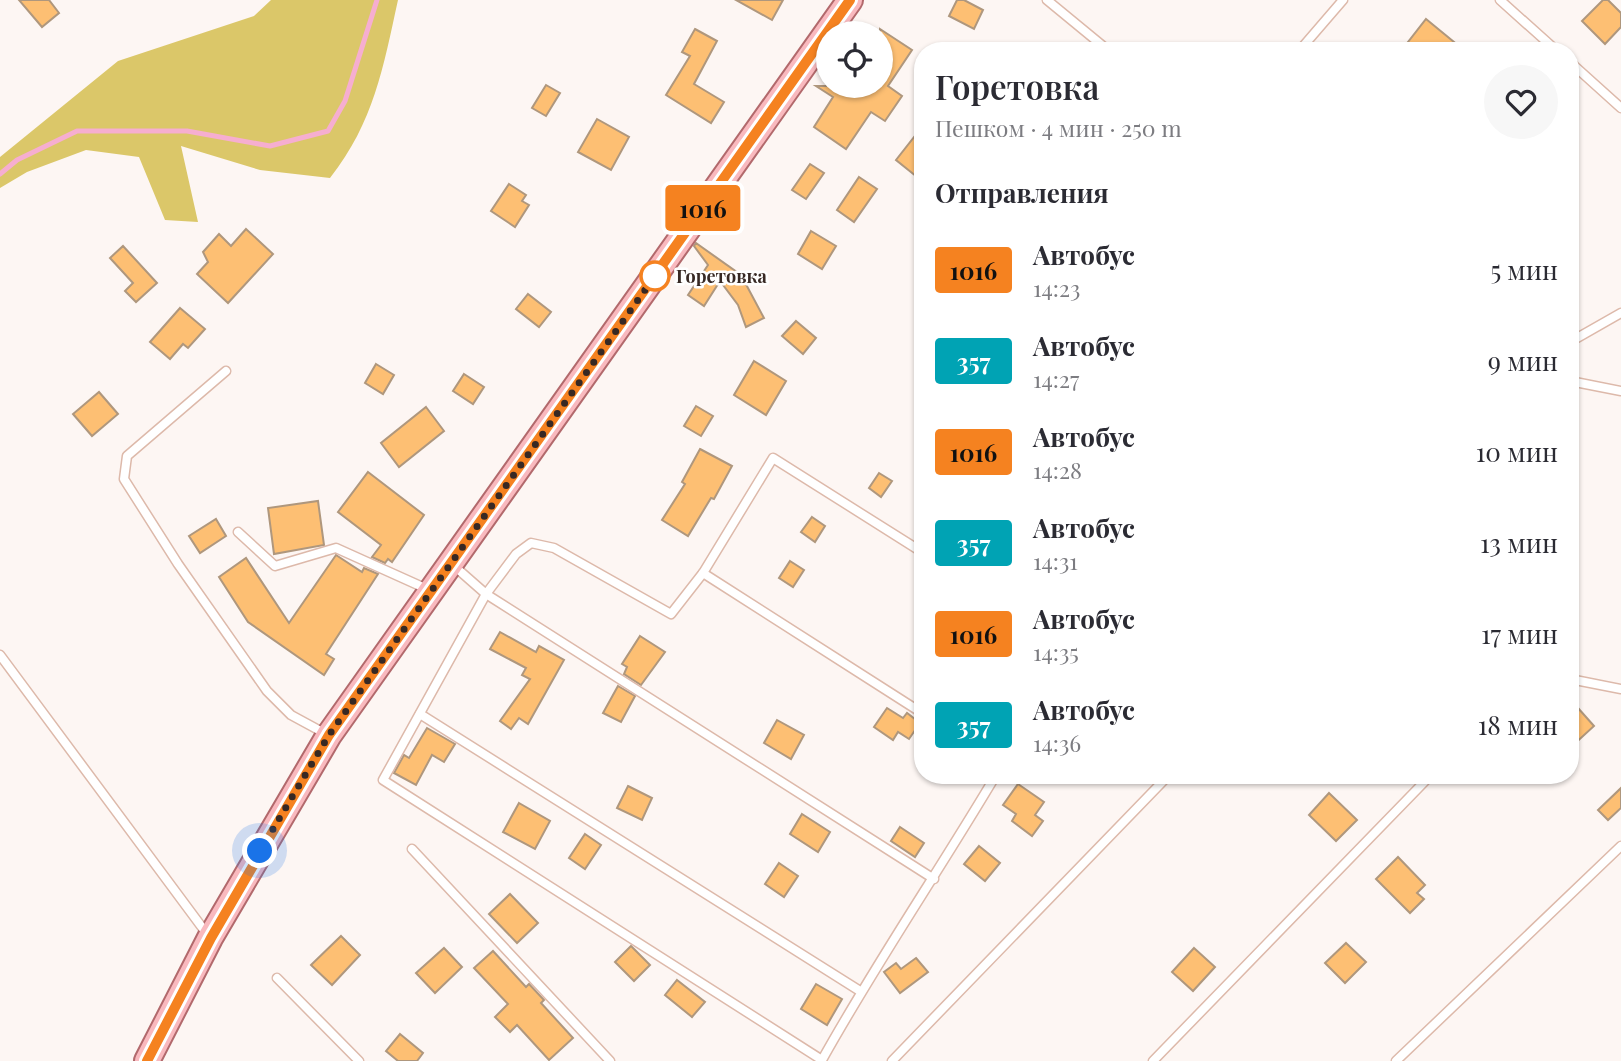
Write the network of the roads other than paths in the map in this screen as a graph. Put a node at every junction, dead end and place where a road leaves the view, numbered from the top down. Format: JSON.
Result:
{"nodes":[{"id":1,"x":850,"y":0,"type":"edge"},
{"id":2,"x":1047,"y":0,"type":"edge"},
{"id":3,"x":1343,"y":0,"type":"edge"},
{"id":4,"x":1500,"y":0,"type":"edge"},
{"id":5,"x":1098,"y":42,"type":"edge"},
{"id":6,"x":1307,"y":42,"type":"edge"},
{"id":7,"x":1547,"y":42,"type":"edge"},
{"id":8,"x":1579,"y":70,"type":"edge"},
{"id":9,"x":1621,"y":108,"type":"edge"},
{"id":10,"x":1621,"y":313,"type":"edge"},
{"id":11,"x":1579,"y":337,"type":"edge"},
{"id":12,"x":226,"y":371,"type":"dead end"},
{"id":13,"x":1579,"y":383,"type":"edge"},
{"id":14,"x":1621,"y":391,"type":"edge"},
{"id":15,"x":238,"y":532,"type":"dead end"},
{"id":16,"x":914,"y":547,"type":"edge"},
{"id":17,"x":449,"y":562,"type":"junction"},
{"id":18,"x":703,"y":573,"type":"junction"},
{"id":19,"x":429,"y":591,"type":"junction"},
{"id":20,"x":486,"y":594,"type":"junction"},
{"id":21,"x":0,"y":655,"type":"edge"},
{"id":22,"x":1579,"y":681,"type":"edge"},
{"id":23,"x":1621,"y":689,"type":"edge"},
{"id":24,"x":914,"y":708,"type":"edge"},
{"id":25,"x":420,"y":714,"type":"junction"},
{"id":26,"x":329,"y":735,"type":"junction"},
{"id":27,"x":991,"y":784,"type":"edge"},
{"id":28,"x":1160,"y":784,"type":"edge"},
{"id":29,"x":1422,"y":784,"type":"edge"},
{"id":30,"x":1621,"y":846,"type":"edge"},
{"id":31,"x":412,"y":849,"type":"dead end"},
{"id":32,"x":934,"y":879,"type":"junction"},
{"id":33,"x":211,"y":938,"type":"junction"},
{"id":34,"x":277,"y":978,"type":"dead end"},
{"id":35,"x":860,"y":991,"type":"junction"},
{"id":36,"x":147,"y":1061,"type":"edge"},
{"id":37,"x":359,"y":1061,"type":"edge"},
{"id":38,"x":610,"y":1061,"type":"edge"},
{"id":39,"x":892,"y":1061,"type":"edge"},
{"id":40,"x":1153,"y":1061,"type":"edge"},
{"id":41,"x":1396,"y":1061,"type":"edge"}],
"edges":[{"from":1,"to":17,"type":"main road"},
{"from":2,"to":5,"type":"lane"},
{"from":3,"to":6,"type":"lane"},
{"from":4,"to":7,"type":"lane"},
{"from":8,"to":9,"type":"lane"},
{"from":10,"to":11,"type":"lane"},
{"from":12,"to":26,"type":"lane"},
{"from":13,"to":14,"type":"lane"},
{"from":15,"to":19,"type":"lane"},
{"from":16,"to":18,"type":"lane"},
{"from":17,"to":19,"type":"main road"},
{"from":17,"to":20,"type":"lane"},
{"from":18,"to":20,"type":"lane"},
{"from":18,"to":24,"type":"lane"},
{"from":19,"to":26,"type":"main road"},
{"from":20,"to":25,"type":"lane"},
{"from":20,"to":32,"type":"lane"},
{"from":21,"to":33,"type":"lane"},
{"from":22,"to":23,"type":"lane"},
{"from":25,"to":35,"type":"lane"},
{"from":25,"to":35,"type":"lane"},
{"from":26,"to":33,"type":"main road"},
{"from":27,"to":32,"type":"lane"},
{"from":28,"to":39,"type":"lane"},
{"from":29,"to":40,"type":"lane"},
{"from":30,"to":41,"type":"lane"},
{"from":31,"to":38,"type":"lane"},
{"from":32,"to":35,"type":"lane"},
{"from":33,"to":36,"type":"main road"},
{"from":34,"to":37,"type":"lane"}]}
